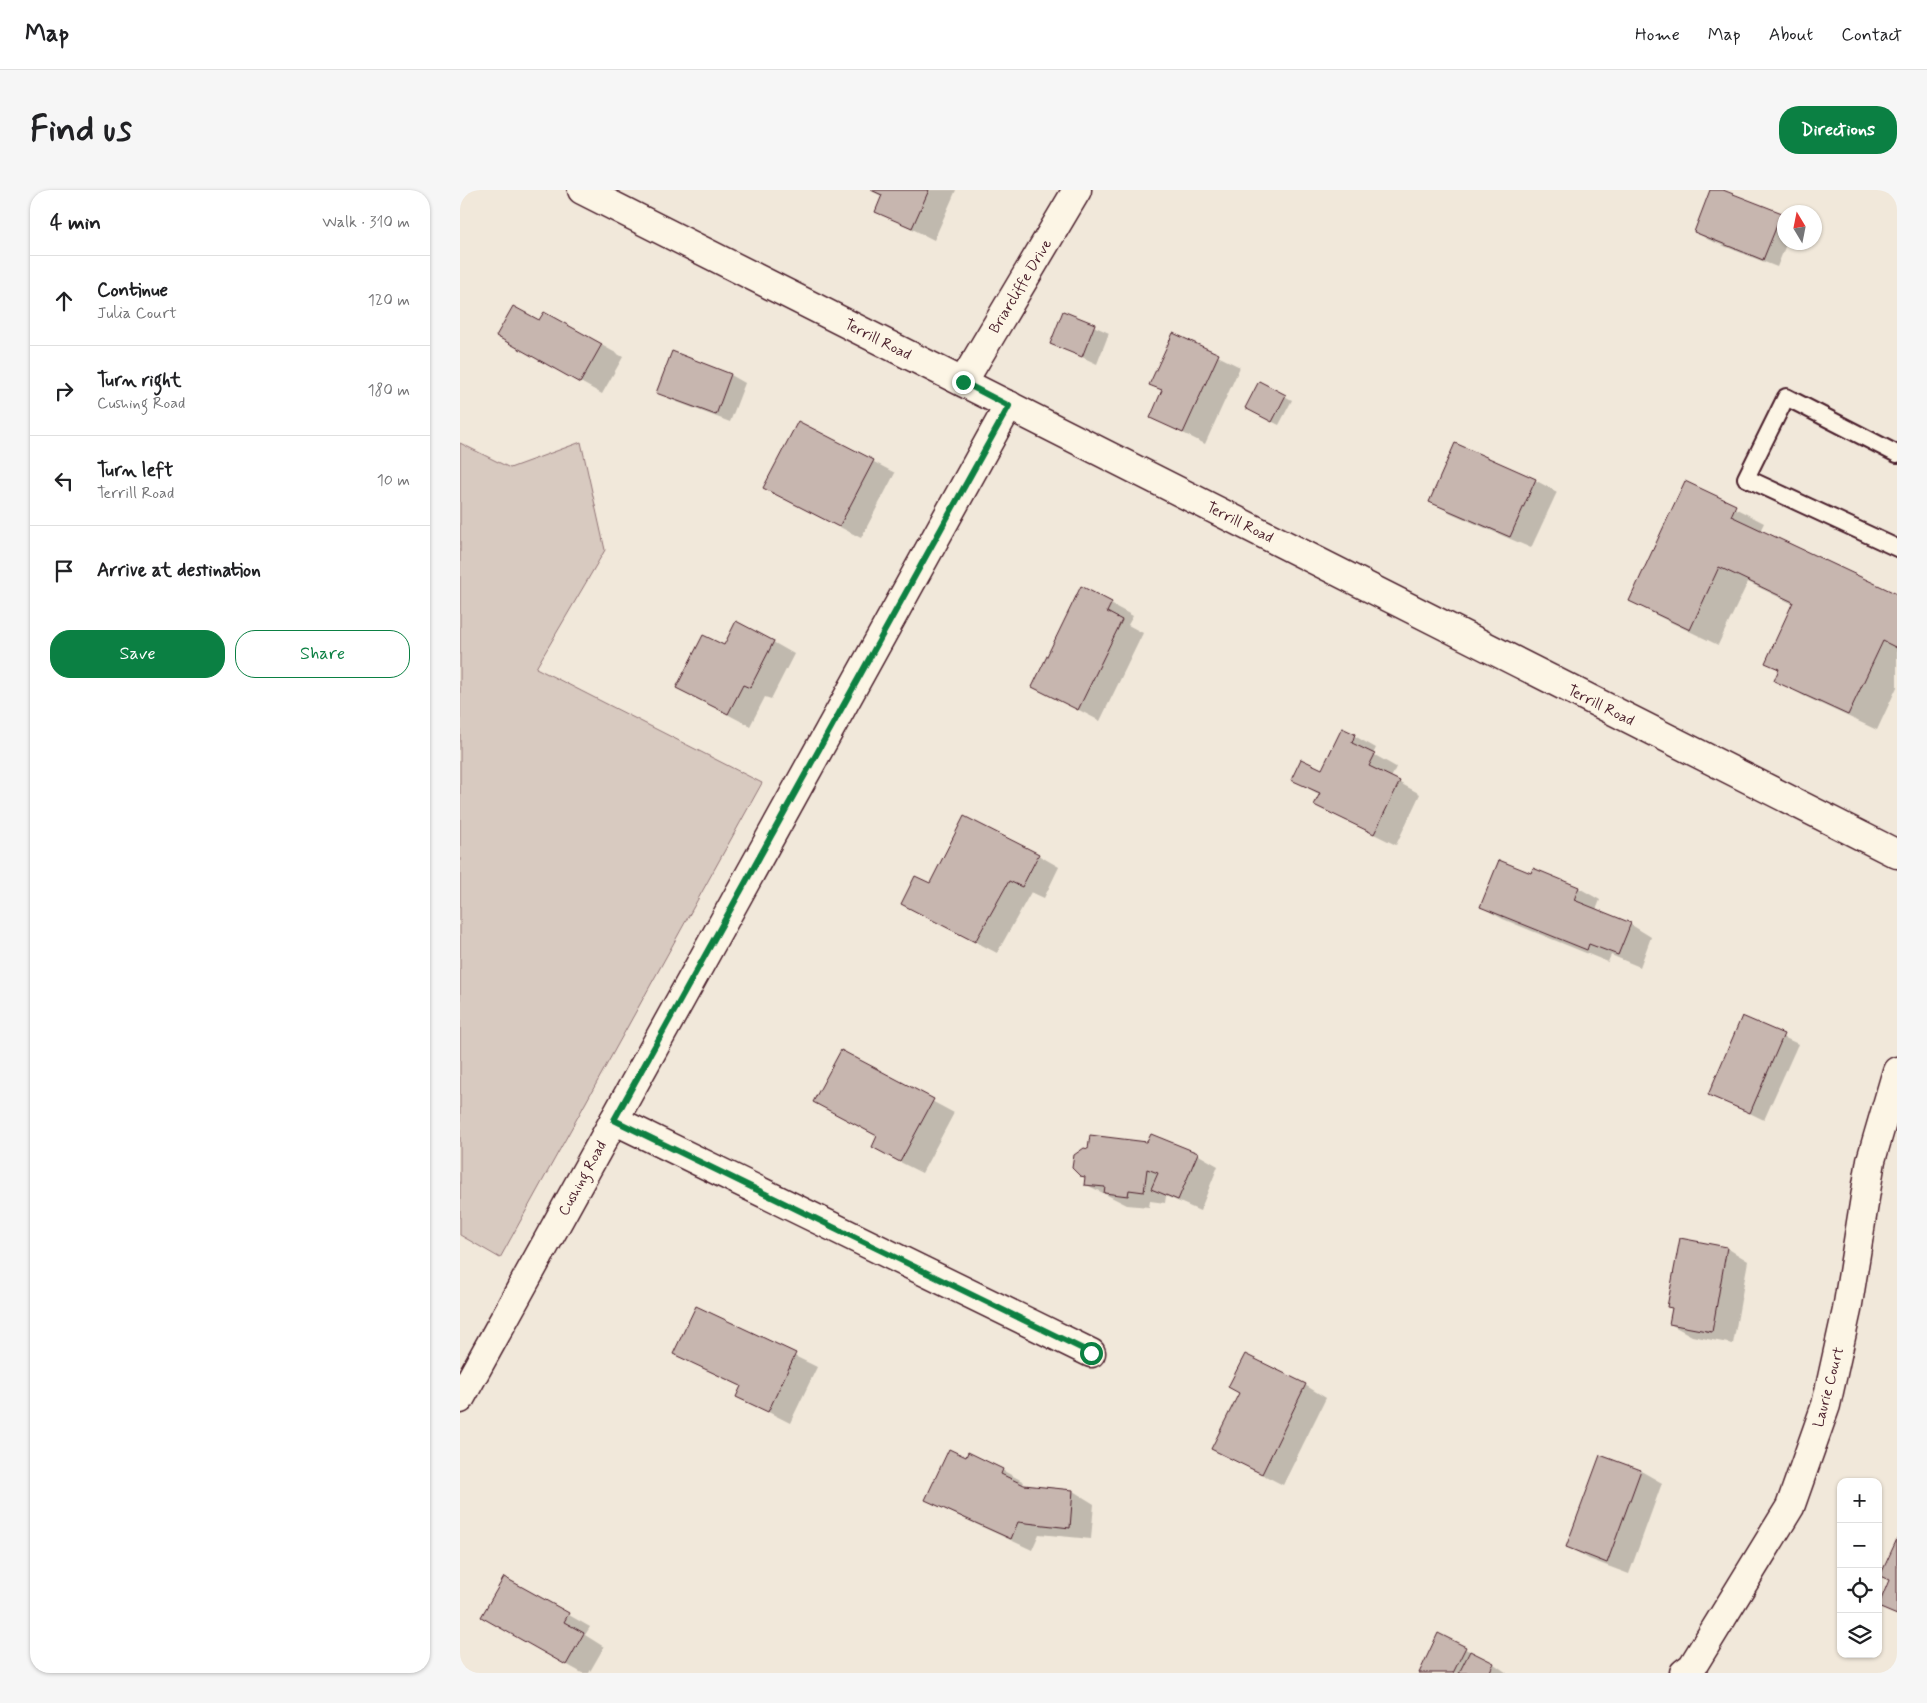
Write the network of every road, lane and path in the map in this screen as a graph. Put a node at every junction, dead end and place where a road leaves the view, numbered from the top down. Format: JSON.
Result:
{"nodes":[{"id":1,"x":582,"y":190,"type":"edge"},
{"id":2,"x":1077,"y":190,"type":"edge"},
{"id":3,"x":963,"y":382,"type":"junction"},
{"id":4,"x":1009,"y":406,"type":"junction"},
{"id":5,"x":1897,"y":454,"type":"edge"},
{"id":6,"x":1897,"y":548,"type":"edge"},
{"id":7,"x":1897,"y":854,"type":"edge"},
{"id":8,"x":1897,"y":1071,"type":"edge"},
{"id":9,"x":614,"y":1120,"type":"junction"},
{"id":10,"x":1091,"y":1353,"type":"dead end"},
{"id":11,"x":460,"y":1399,"type":"edge"},
{"id":12,"x":1684,"y":1673,"type":"edge"}],
"edges":[{"from":1,"to":3,"type":"street","name":"Terrill Road"},
{"from":2,"to":3,"type":"street","name":"Briarcliffe Drive"},
{"from":3,"to":4,"type":"street","name":"Terrill Road"},
{"from":4,"to":7,"type":"street","name":"Terrill Road"},
{"from":4,"to":9,"type":"street","name":"Cushing Road"},
{"from":5,"to":6,"type":"lane"},
{"from":8,"to":12,"type":"street","name":"Laurie Court"},
{"from":9,"to":10,"type":"street"},
{"from":9,"to":11,"type":"street","name":"Cushing Road"}]}
